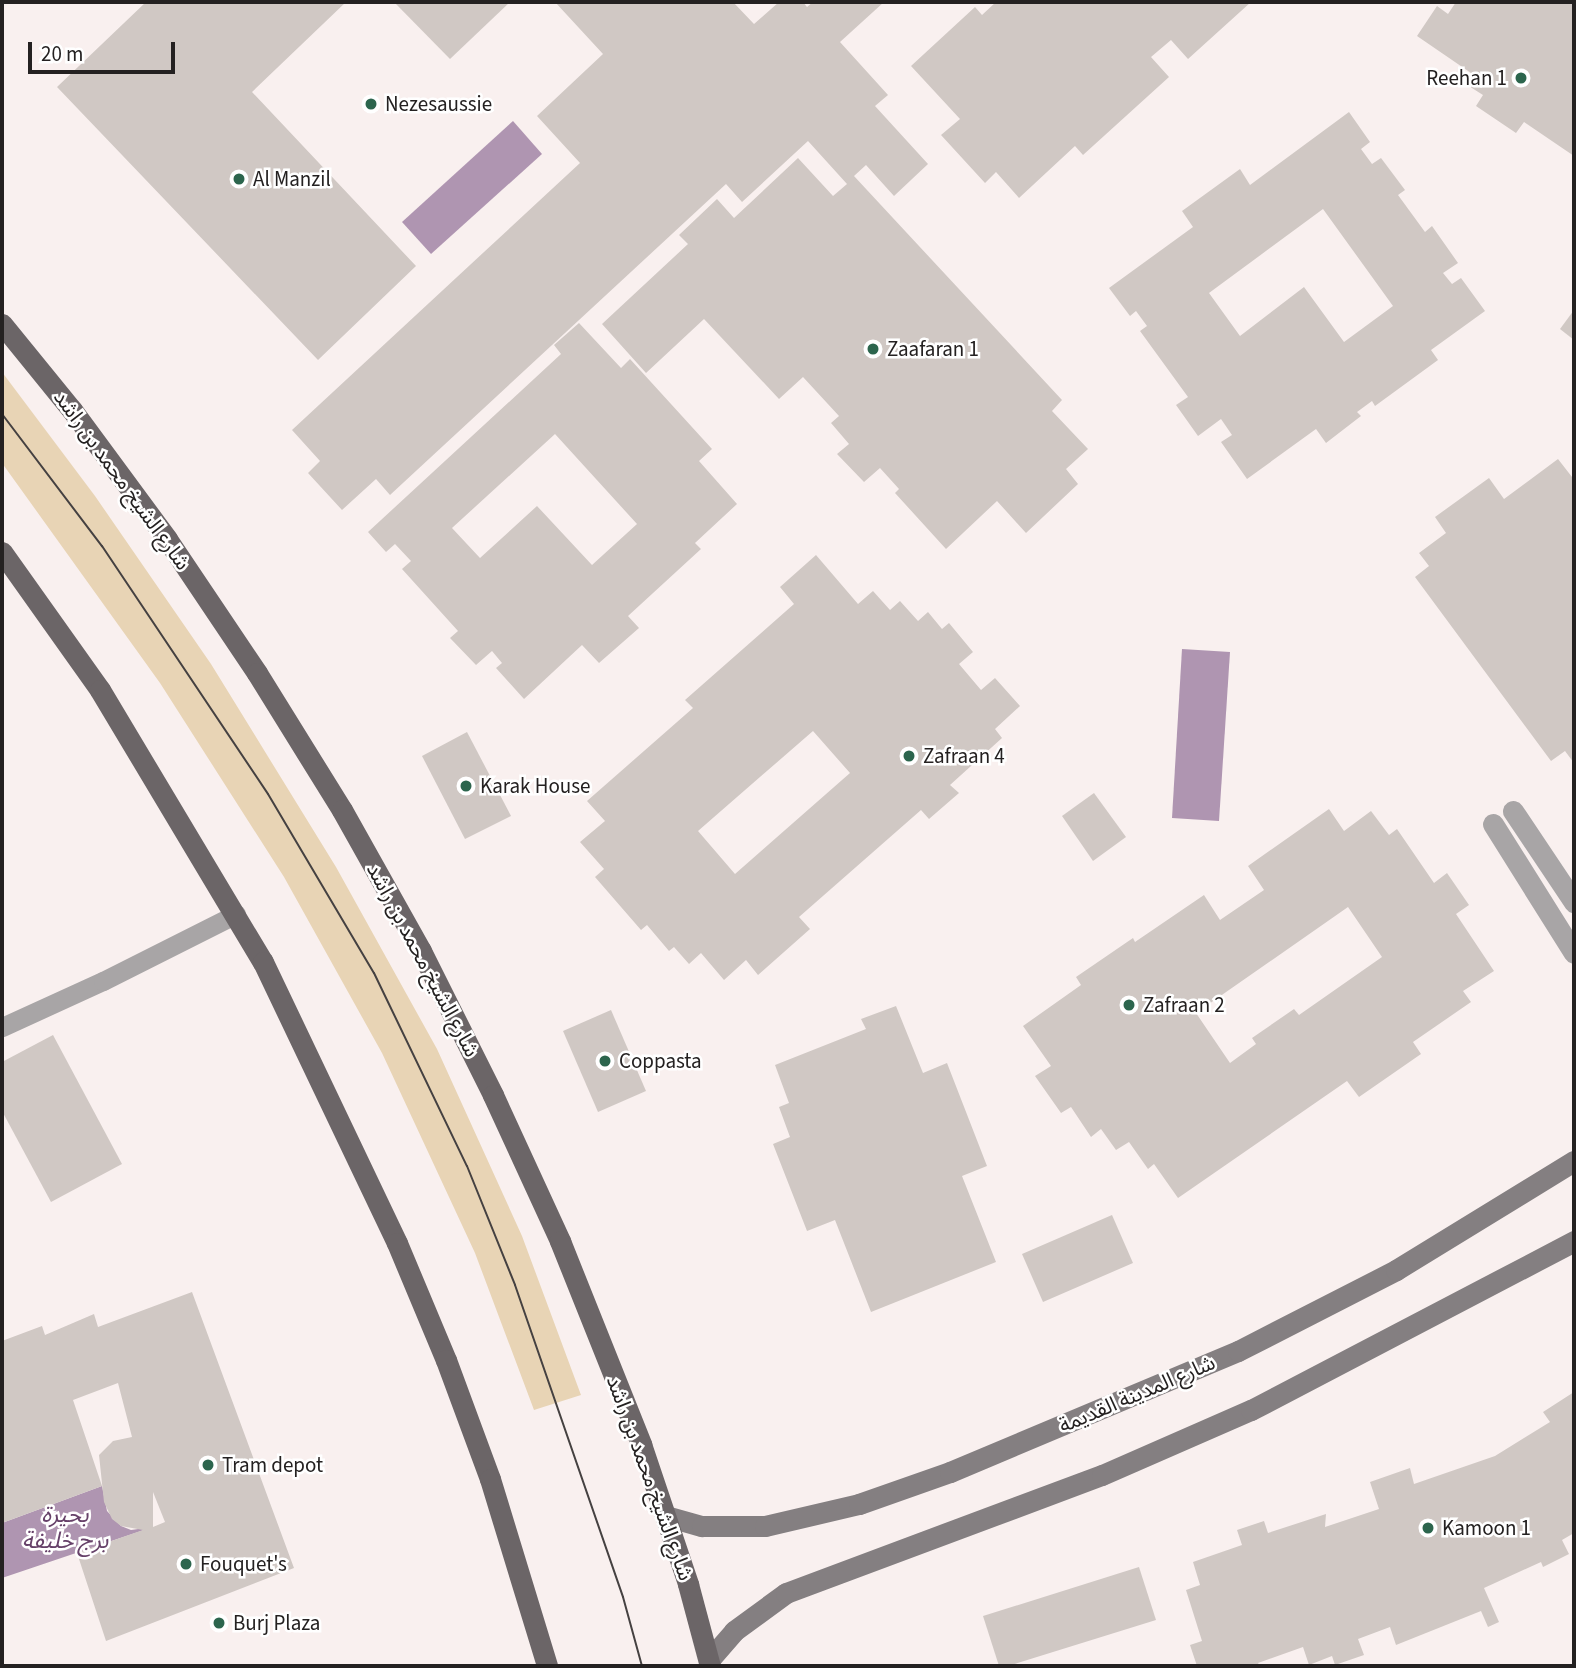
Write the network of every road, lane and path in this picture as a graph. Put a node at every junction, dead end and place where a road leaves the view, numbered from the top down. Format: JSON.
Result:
{"nodes":[{"id":1,"x":2,"y":324,"type":"edge"},
{"id":2,"x":2,"y":552,"type":"edge"},
{"id":3,"x":1513,"y":811,"type":"dead end"},
{"id":4,"x":1493,"y":824,"type":"dead end"},
{"id":5,"x":1574,"y":902,"type":"edge"},
{"id":6,"x":236,"y":914,"type":"junction"},
{"id":7,"x":1574,"y":953,"type":"edge"},
{"id":8,"x":2,"y":1027,"type":"edge"},
{"id":9,"x":1574,"y":1161,"type":"edge"},
{"id":10,"x":1574,"y":1241,"type":"edge"},
{"id":11,"x":666,"y":1516,"type":"junction"},
{"id":12,"x":709,"y":1663,"type":"edge"},
{"id":13,"x":547,"y":1666,"type":"edge"}],
"edges":[{"from":1,"to":11,"type":"main road","name":"شارع الشيخ محمد بن راشد"},
{"from":2,"to":6,"type":"main road"},
{"from":3,"to":5,"type":"street"},
{"from":4,"to":7,"type":"street"},
{"from":6,"to":8,"type":"lane"},
{"from":6,"to":13,"type":"main road"},
{"from":9,"to":11,"type":"street","name":"شارع المدينة القديمة"},
{"from":10,"to":12,"type":"street"},
{"from":11,"to":12,"type":"main road","name":"شارع الشيخ محمد بن راشد"}]}
